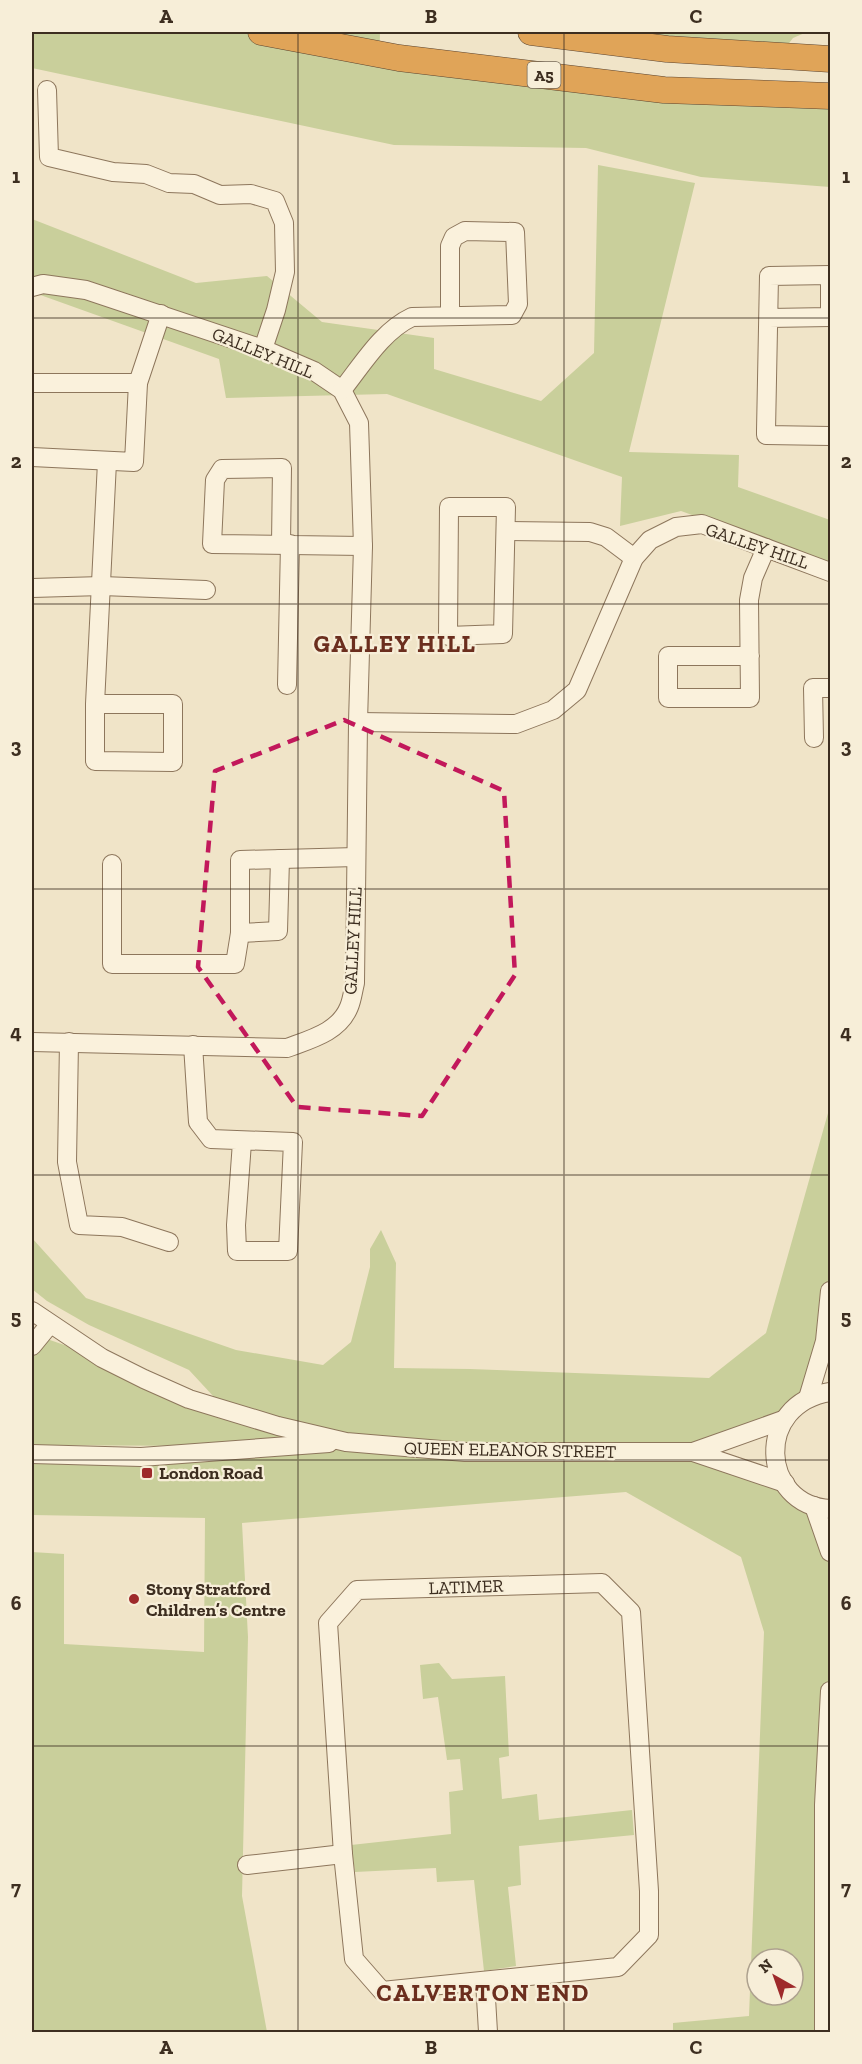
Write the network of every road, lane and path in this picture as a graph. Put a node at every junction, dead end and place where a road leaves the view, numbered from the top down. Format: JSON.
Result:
{"nodes":[{"id":1,"x":261,"y":32,"type":"edge"},
{"id":2,"x":531,"y":32,"type":"edge"},
{"id":3,"x":831,"y":59,"type":"edge"},
{"id":4,"x":47,"y":90,"type":"dead end"},
{"id":5,"x":831,"y":96,"type":"edge"},
{"id":6,"x":32,"y":287,"type":"edge"},
{"id":7,"x":161,"y":314,"type":"junction"},
{"id":8,"x":450,"y":316,"type":"junction"},
{"id":9,"x":769,"y":318,"type":"dead end"},
{"id":10,"x":262,"y":349,"type":"junction"},
{"id":11,"x":32,"y":383,"type":"edge"},
{"id":12,"x":138,"y":383,"type":"junction"},
{"id":13,"x":342,"y":390,"type":"junction"},
{"id":14,"x":831,"y":436,"type":"edge"},
{"id":15,"x":32,"y":457,"type":"edge"},
{"id":16,"x":107,"y":462,"type":"junction"},
{"id":17,"x":507,"y":531,"type":"junction"},
{"id":18,"x":285,"y":544,"type":"junction"},
{"id":19,"x":363,"y":546,"type":"junction"},
{"id":20,"x":766,"y":548,"type":"junction"},
{"id":21,"x":634,"y":558,"type":"junction"},
{"id":22,"x":831,"y":572,"type":"edge"},
{"id":23,"x":102,"y":586,"type":"junction"},
{"id":24,"x":32,"y":588,"type":"edge"},
{"id":25,"x":206,"y":590,"type":"dead end"},
{"id":26,"x":750,"y":656,"type":"junction"},
{"id":27,"x":286,"y":685,"type":"dead end"},
{"id":28,"x":831,"y":688,"type":"edge"},
{"id":29,"x":95,"y":704,"type":"junction"},
{"id":30,"x":358,"y":722,"type":"junction"},
{"id":31,"x":814,"y":738,"type":"dead end"},
{"id":32,"x":356,"y":857,"type":"junction"},
{"id":33,"x":280,"y":859,"type":"junction"},
{"id":34,"x":112,"y":864,"type":"dead end"},
{"id":35,"x":240,"y":933,"type":"junction"},
{"id":36,"x":32,"y":1042,"type":"edge"},
{"id":37,"x":69,"y":1042,"type":"junction"},
{"id":38,"x":193,"y":1045,"type":"junction"},
{"id":39,"x":242,"y":1142,"type":"junction"},
{"id":40,"x":169,"y":1242,"type":"dead end"},
{"id":41,"x":831,"y":1291,"type":"edge"},
{"id":42,"x":37,"y":1316,"type":"edge"},
{"id":43,"x":828,"y":1345,"type":"edge"},
{"id":44,"x":32,"y":1346,"type":"edge"},
{"id":45,"x":831,"y":1392,"type":"edge"},
{"id":46,"x":808,"y":1398,"type":"junction"},
{"id":47,"x":783,"y":1420,"type":"junction"},
{"id":48,"x":346,"y":1442,"type":"junction"},
{"id":49,"x":693,"y":1452,"type":"junction"},
{"id":50,"x":32,"y":1454,"type":"edge"},
{"id":51,"x":785,"y":1483,"type":"junction"},
{"id":52,"x":822,"y":1507,"type":"edge"},
{"id":53,"x":831,"y":1552,"type":"edge"},
{"id":54,"x":831,"y":1691,"type":"edge"},
{"id":55,"x":343,"y":1854,"type":"junction"},
{"id":56,"x":247,"y":1865,"type":"dead end"},
{"id":57,"x":485,"y":1981,"type":"junction"},
{"id":58,"x":488,"y":2032,"type":"edge"},
{"id":59,"x":824,"y":2032,"type":"edge"}],
"edges":[{"from":1,"to":5,"type":"highway","number":"A5"},
{"from":2,"to":3,"type":"highway","number":"A5"},
{"from":4,"to":10,"type":"street"},
{"from":6,"to":7,"type":"street","name":"GALLEY HILL"},
{"from":7,"to":10,"type":"street","name":"GALLEY HILL"},
{"from":7,"to":12,"type":"street"},
{"from":8,"to":8,"type":"street"},
{"from":8,"to":13,"type":"street"},
{"from":9,"to":14,"type":"street"},
{"from":10,"to":13,"type":"street","name":"GALLEY HILL"},
{"from":11,"to":12,"type":"street"},
{"from":12,"to":16,"type":"street"},
{"from":13,"to":19,"type":"street","name":"GALLEY HILL"},
{"from":15,"to":16,"type":"street"},
{"from":16,"to":23,"type":"street"},
{"from":17,"to":17,"type":"street"},
{"from":17,"to":21,"type":"street"},
{"from":18,"to":18,"type":"street"},
{"from":18,"to":19,"type":"street"},
{"from":18,"to":27,"type":"street"},
{"from":19,"to":30,"type":"street","name":"GALLEY HILL"},
{"from":20,"to":21,"type":"street","name":"GALLEY HILL"},
{"from":20,"to":22,"type":"street","name":"GALLEY HILL"},
{"from":20,"to":26,"type":"street"},
{"from":21,"to":30,"type":"street","name":"GALLEY HILL"},
{"from":23,"to":24,"type":"street"},
{"from":23,"to":25,"type":"street"},
{"from":23,"to":29,"type":"street"},
{"from":26,"to":26,"type":"street"},
{"from":28,"to":31,"type":"street"},
{"from":29,"to":29,"type":"street"},
{"from":30,"to":32,"type":"street","name":"GALLEY HILL"},
{"from":32,"to":33,"type":"street"},
{"from":32,"to":38,"type":"street","name":"GALLEY HILL"},
{"from":33,"to":35,"type":"street"},
{"from":33,"to":35,"type":"street"},
{"from":34,"to":35,"type":"street"},
{"from":36,"to":37,"type":"street","name":"GALLEY HILL"},
{"from":37,"to":38,"type":"street","name":"GALLEY HILL"},
{"from":37,"to":40,"type":"street"},
{"from":38,"to":39,"type":"street"},
{"from":39,"to":39,"type":"street"},
{"from":41,"to":43,"type":"street"},
{"from":42,"to":44,"type":"street"},
{"from":42,"to":48,"type":"street","name":"QUEEN ELEANOR STREET"},
{"from":43,"to":46,"type":"street"},
{"from":45,"to":46,"type":"street"},
{"from":46,"to":47,"type":"street"},
{"from":47,"to":49,"type":"street","name":"QUEEN ELEANOR STREET"},
{"from":47,"to":51,"type":"street"},
{"from":48,"to":49,"type":"street","name":"QUEEN ELEANOR STREET"},
{"from":48,"to":50,"type":"street"},
{"from":49,"to":51,"type":"street","name":"QUEEN ELEANOR STREET"},
{"from":51,"to":52,"type":"street"},
{"from":52,"to":53,"type":"street"},
{"from":54,"to":59,"type":"street"},
{"from":55,"to":56,"type":"street"},
{"from":55,"to":57,"type":"street","name":"LATIMER"},
{"from":55,"to":57,"type":"street","name":"LATIMER"},
{"from":57,"to":58,"type":"street"}]}
